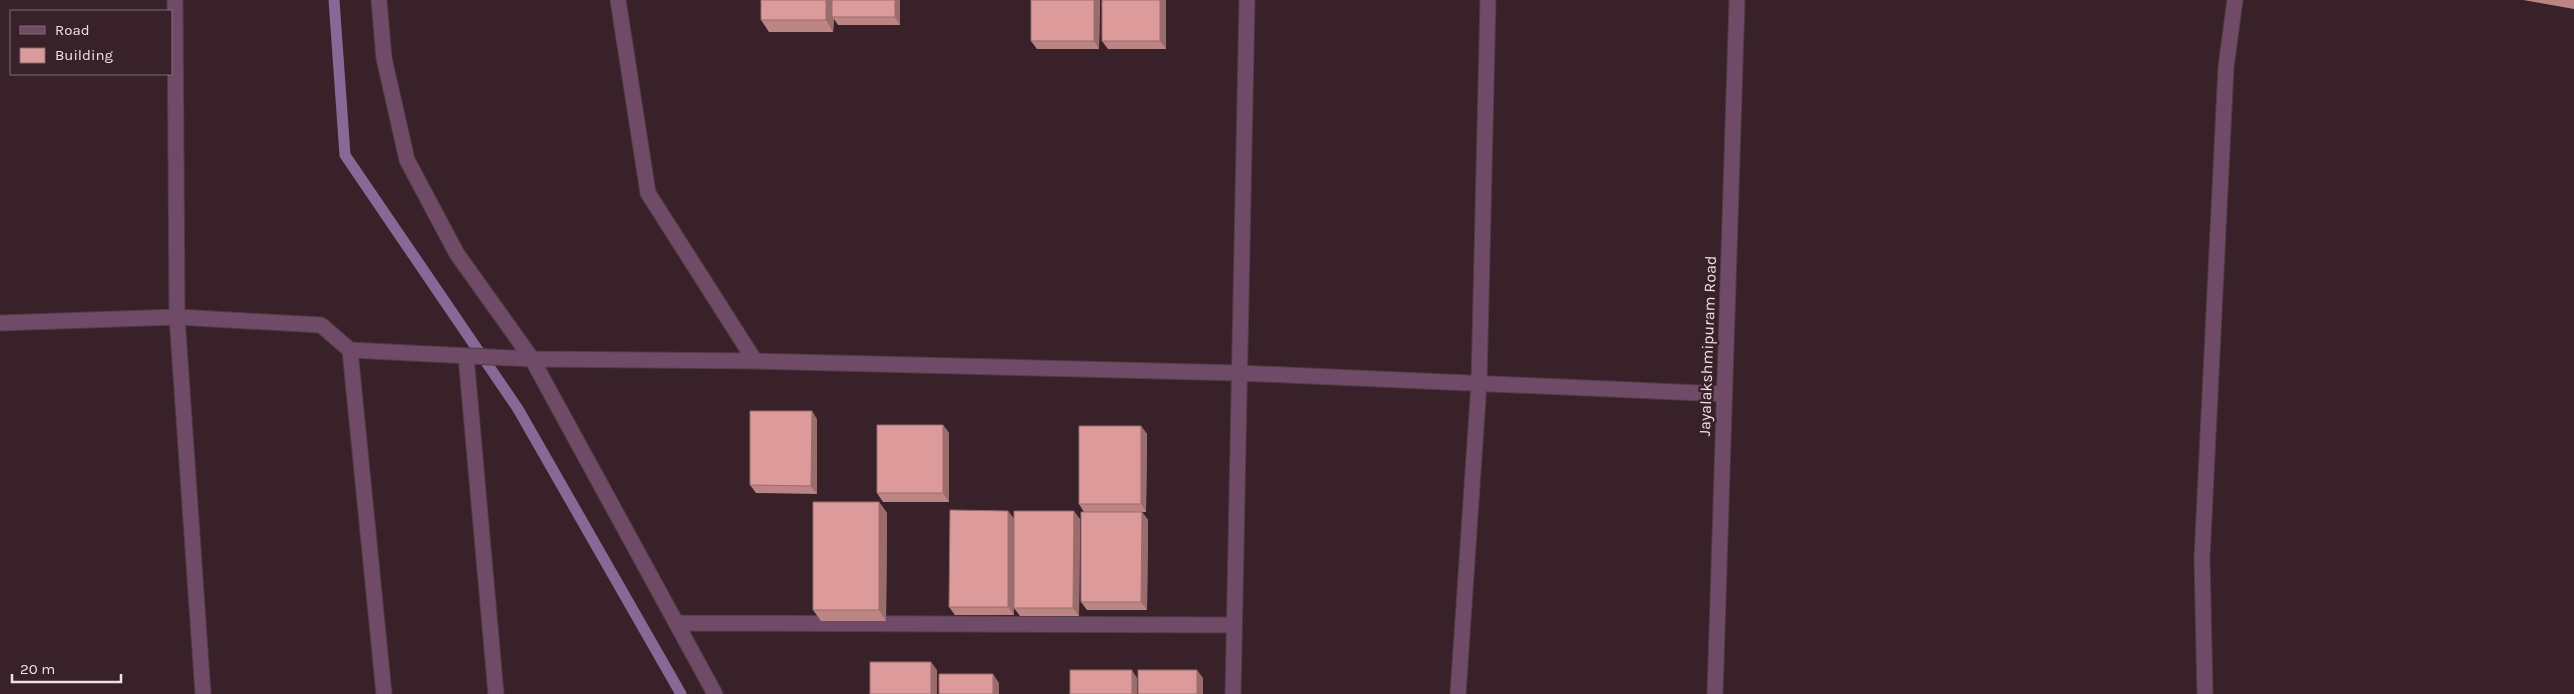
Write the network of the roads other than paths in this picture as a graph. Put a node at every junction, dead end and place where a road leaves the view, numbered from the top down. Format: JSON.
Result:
{"nodes":[{"id":1,"x":175,"y":0,"type":"edge"},
{"id":2,"x":379,"y":0,"type":"edge"},
{"id":3,"x":618,"y":0,"type":"edge"},
{"id":4,"x":1246,"y":0,"type":"edge"},
{"id":5,"x":1488,"y":0,"type":"edge"},
{"id":6,"x":1737,"y":0,"type":"edge"},
{"id":7,"x":2235,"y":0,"type":"edge"},
{"id":8,"x":177,"y":317,"type":"junction"},
{"id":9,"x":0,"y":323,"type":"edge"},
{"id":10,"x":350,"y":350,"type":"junction"},
{"id":11,"x":466,"y":356,"type":"junction"},
{"id":12,"x":532,"y":359,"type":"junction"},
{"id":13,"x":755,"y":361,"type":"junction"},
{"id":14,"x":1240,"y":373,"type":"junction"},
{"id":15,"x":1479,"y":383,"type":"junction"},
{"id":16,"x":1723,"y":394,"type":"junction"},
{"id":17,"x":677,"y":623,"type":"junction"},
{"id":18,"x":1234,"y":625,"type":"junction"},
{"id":19,"x":202,"y":694,"type":"edge"},
{"id":20,"x":384,"y":694,"type":"edge"},
{"id":21,"x":496,"y":694,"type":"edge"},
{"id":22,"x":715,"y":694,"type":"edge"},
{"id":23,"x":1233,"y":694,"type":"edge"},
{"id":24,"x":1458,"y":694,"type":"edge"},
{"id":25,"x":1715,"y":694,"type":"edge"},
{"id":26,"x":2205,"y":694,"type":"edge"}],
"edges":[{"from":1,"to":8,"type":"street"},
{"from":2,"to":12,"type":"street"},
{"from":3,"to":13,"type":"street"},
{"from":4,"to":14,"type":"street"},
{"from":5,"to":15,"type":"street"},
{"from":6,"to":16,"type":"street","name":"Jayalakshmipuram Road"},
{"from":7,"to":26,"type":"street"},
{"from":8,"to":9,"type":"street"},
{"from":8,"to":10,"type":"street"},
{"from":8,"to":19,"type":"street"},
{"from":10,"to":11,"type":"street"},
{"from":10,"to":20,"type":"street"},
{"from":11,"to":12,"type":"street"},
{"from":11,"to":21,"type":"street"},
{"from":12,"to":13,"type":"street"},
{"from":12,"to":17,"type":"street"},
{"from":13,"to":14,"type":"street"},
{"from":14,"to":15,"type":"street"},
{"from":14,"to":18,"type":"street"},
{"from":15,"to":16,"type":"street"},
{"from":15,"to":24,"type":"street"},
{"from":16,"to":25,"type":"street","name":"Jayalakshmipuram Road"},
{"from":17,"to":18,"type":"street"},
{"from":17,"to":22,"type":"street"},
{"from":18,"to":23,"type":"street"}]}
